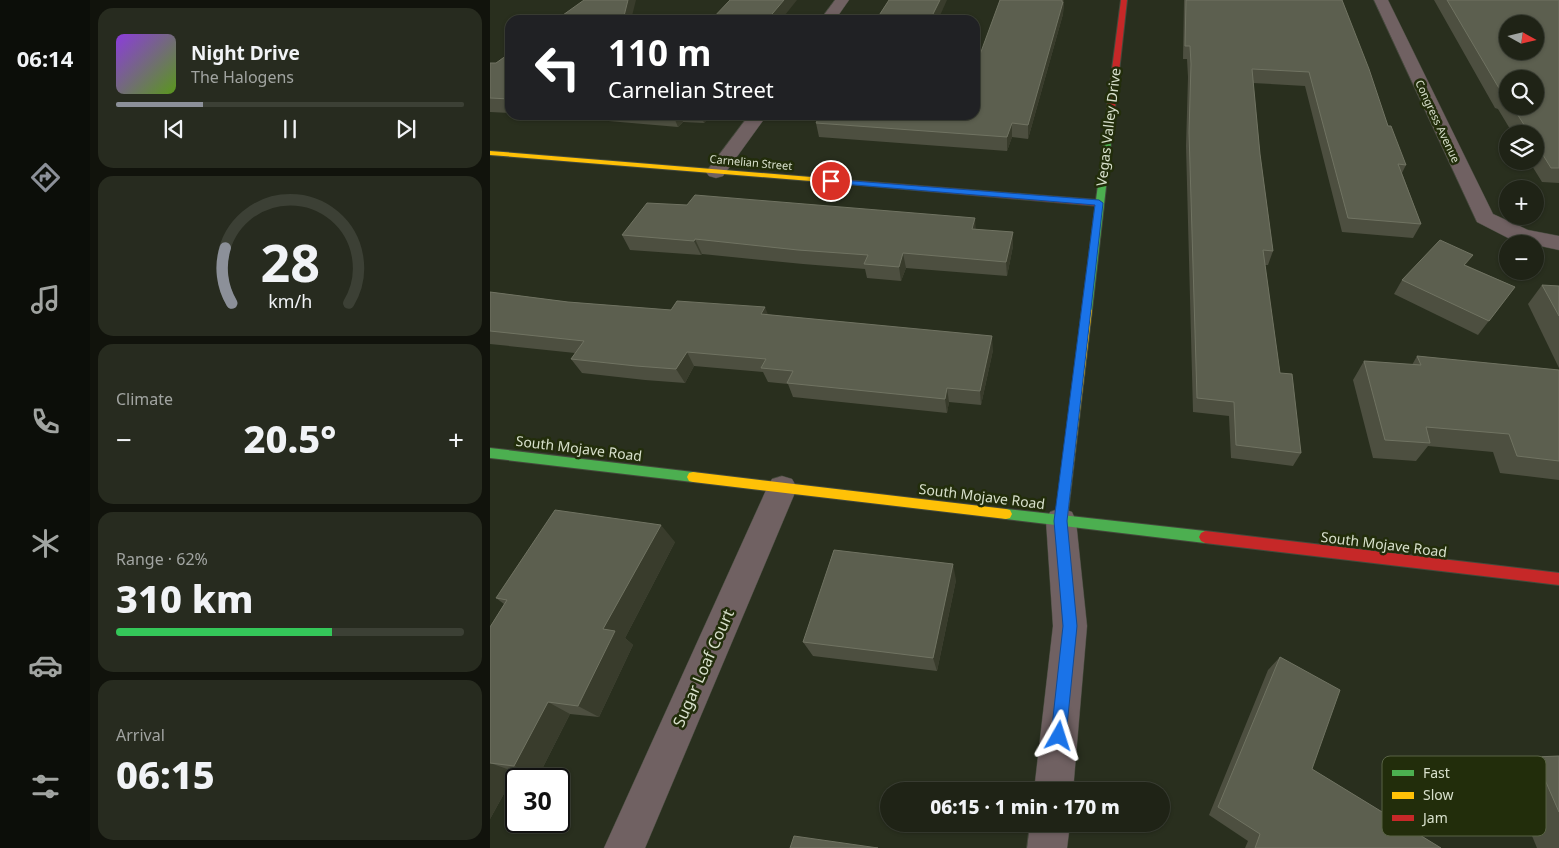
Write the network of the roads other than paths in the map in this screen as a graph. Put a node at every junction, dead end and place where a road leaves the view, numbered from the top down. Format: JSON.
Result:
{"nodes":[{"id":1,"x":842,"y":0,"type":"edge"},
{"id":2,"x":1124,"y":0,"type":"edge"},
{"id":3,"x":1381,"y":0,"type":"edge"},
{"id":4,"x":831,"y":15,"type":"edge"},
{"id":5,"x":754,"y":120,"type":"edge"},
{"id":6,"x":490,"y":153,"type":"edge"},
{"id":7,"x":716,"y":172,"type":"junction"},
{"id":8,"x":1099,"y":203,"type":"junction"},
{"id":9,"x":1559,"y":243,"type":"edge"},
{"id":10,"x":490,"y":453,"type":"edge"},
{"id":11,"x":782,"y":488,"type":"junction"},
{"id":12,"x":1060,"y":521,"type":"junction"},
{"id":13,"x":1559,"y":579,"type":"edge"},
{"id":14,"x":1054,"y":782,"type":"edge"},
{"id":15,"x":1049,"y":832,"type":"edge"},
{"id":16,"x":624,"y":848,"type":"edge"},
{"id":17,"x":1048,"y":848,"type":"edge"}],
"edges":[{"from":1,"to":4,"type":"street"},
{"from":2,"to":8,"type":"street","name":"Vegas Valley Drive"},
{"from":3,"to":9,"type":"street","name":"Congress Avenue"},
{"from":5,"to":7,"type":"street"},
{"from":6,"to":7,"type":"street","name":"Carnelian Street"},
{"from":7,"to":8,"type":"street","name":"Carnelian Street"},
{"from":8,"to":12,"type":"street","name":"Vegas Valley Drive"},
{"from":10,"to":11,"type":"street","name":"South Mojave Road"},
{"from":11,"to":12,"type":"street","name":"South Mojave Road"},
{"from":11,"to":16,"type":"street","name":"Sugar Loaf Court"},
{"from":12,"to":13,"type":"street","name":"South Mojave Road"},
{"from":12,"to":14,"type":"street","name":"Vegas Valley Drive"},
{"from":15,"to":17,"type":"street"}]}
